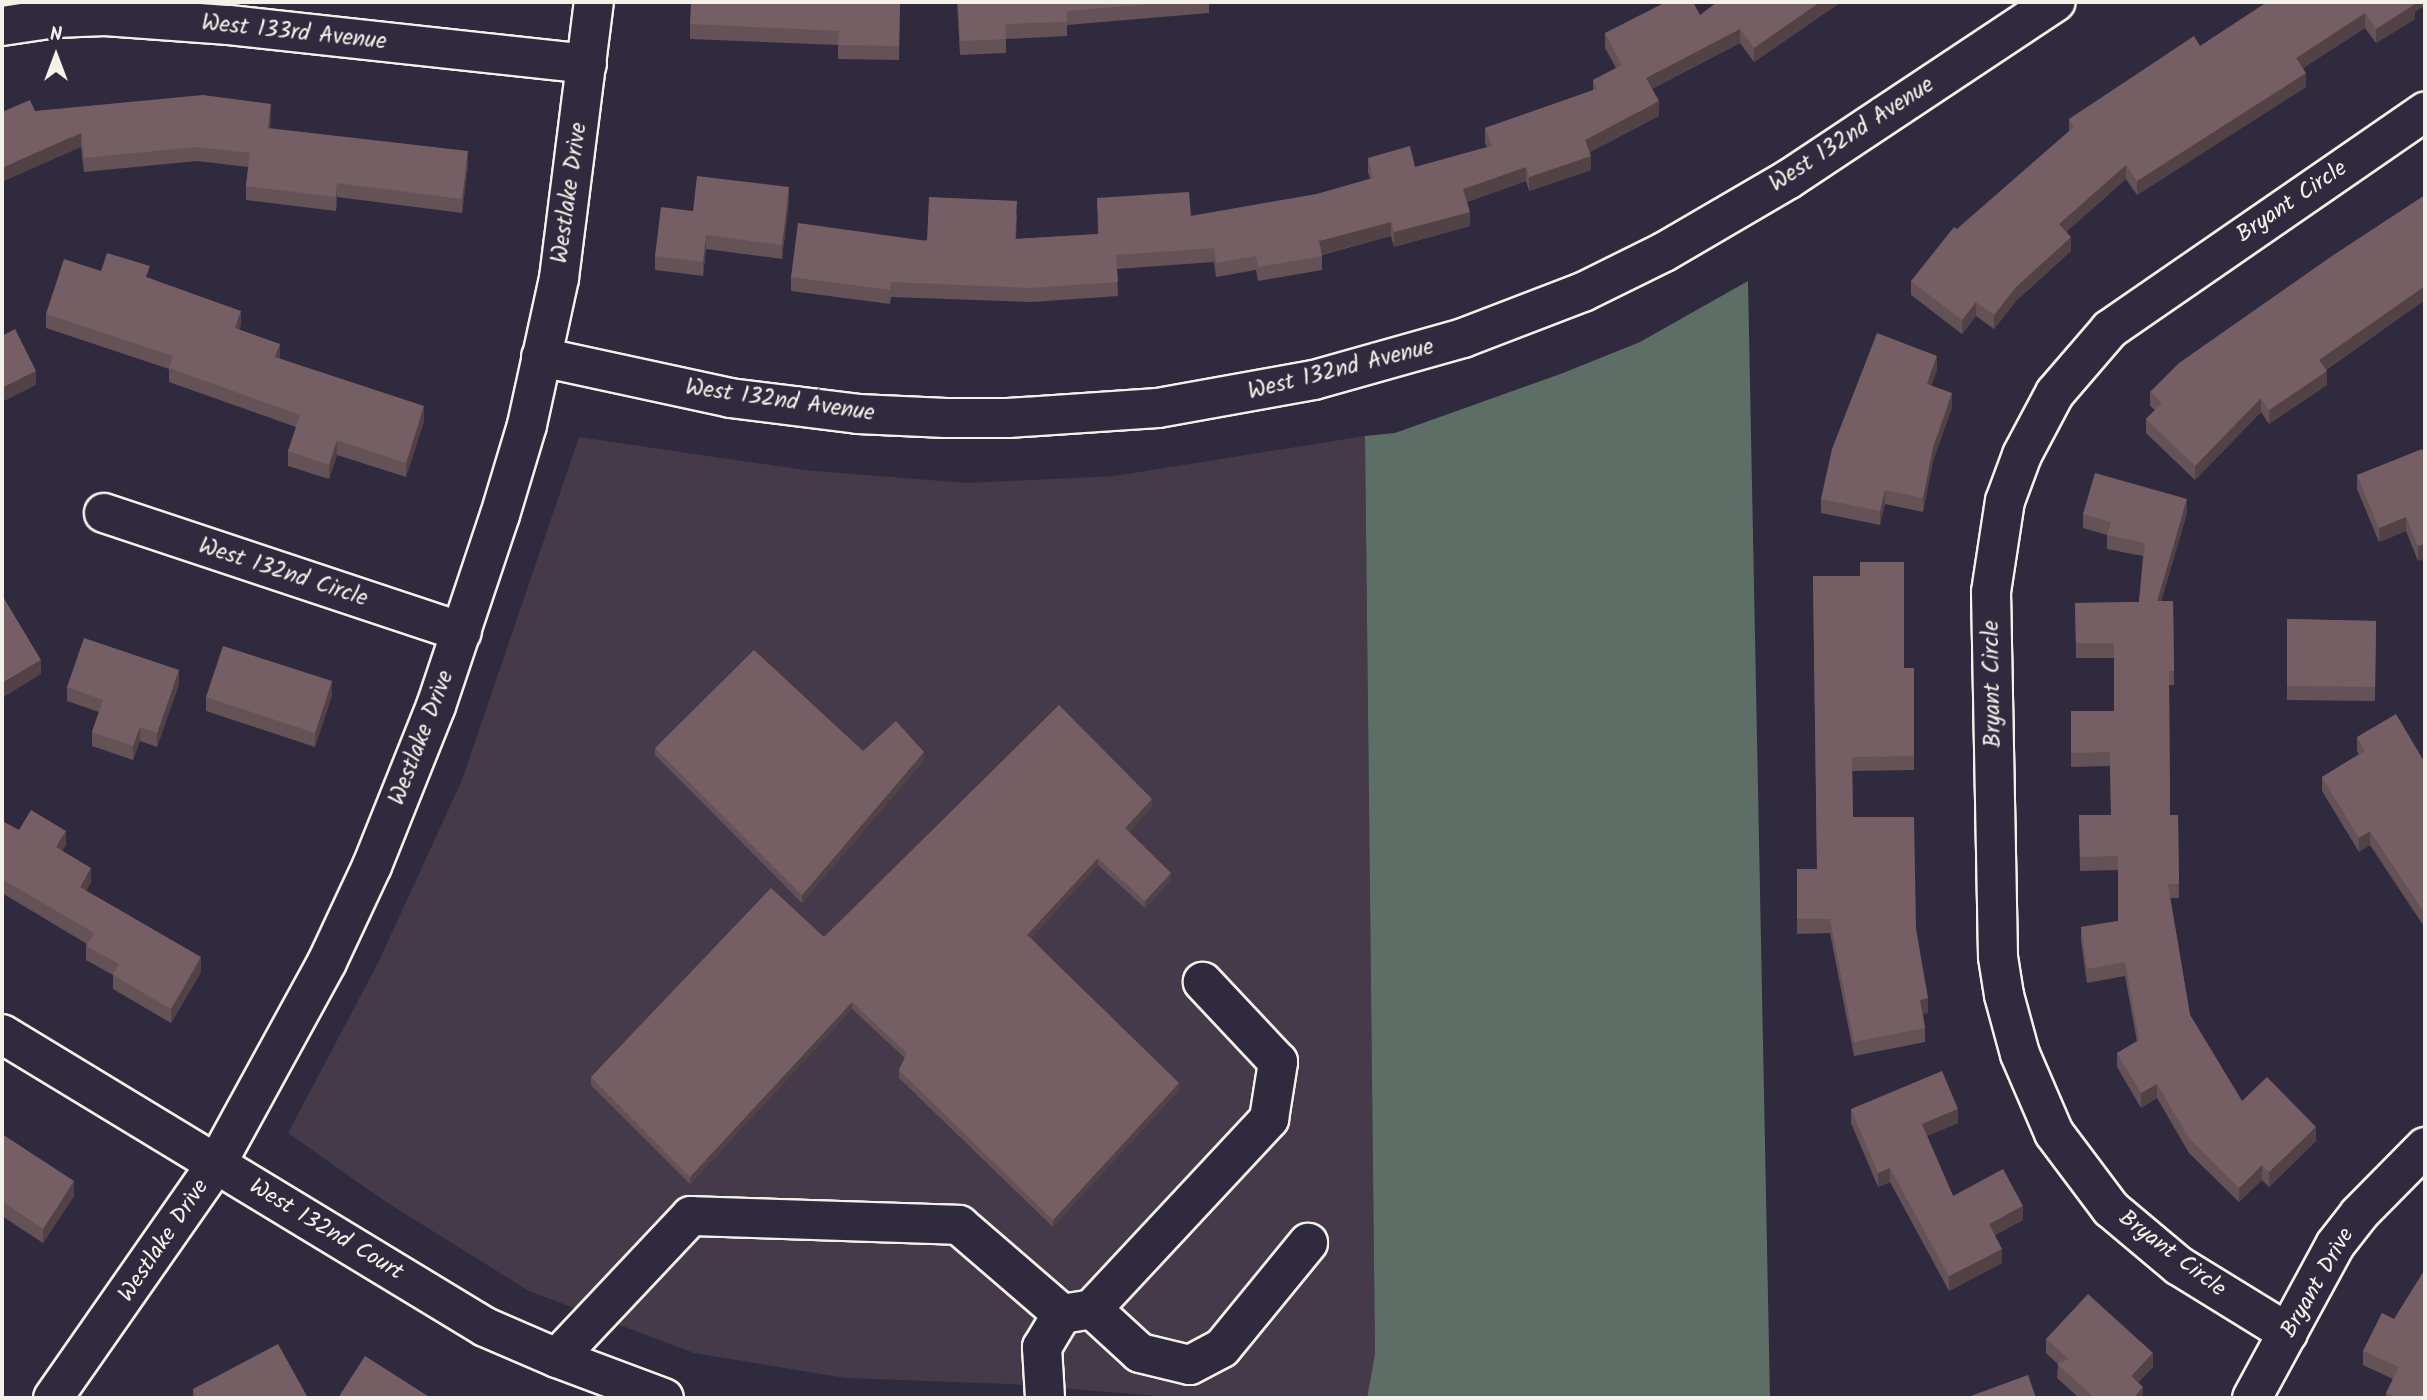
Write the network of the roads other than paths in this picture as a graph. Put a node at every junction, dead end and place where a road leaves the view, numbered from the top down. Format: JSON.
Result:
{"nodes":[{"id":1,"x":594,"y":2,"type":"edge"},
{"id":2,"x":2055,"y":2,"type":"edge"},
{"id":3,"x":2,"y":26,"type":"edge"},
{"id":4,"x":587,"y":64,"type":"junction"},
{"id":5,"x":2425,"y":112,"type":"edge"},
{"id":6,"x":541,"y":358,"type":"junction"},
{"id":7,"x":104,"y":513,"type":"dead end"},
{"id":8,"x":462,"y":632,"type":"junction"},
{"id":9,"x":1203,"y":982,"type":"dead end"},
{"id":10,"x":2,"y":1034,"type":"edge"},
{"id":11,"x":2425,"y":1147,"type":"edge"},
{"id":12,"x":217,"y":1163,"type":"junction"},
{"id":13,"x":1308,"y":1243,"type":"dead end"},
{"id":14,"x":1077,"y":1311,"type":"junction"},
{"id":15,"x":2288,"y":1334,"type":"junction"},
{"id":16,"x":556,"y":1359,"type":"junction"},
{"id":17,"x":53,"y":1398,"type":"edge"},
{"id":18,"x":664,"y":1398,"type":"edge"},
{"id":19,"x":1045,"y":1398,"type":"edge"},
{"id":20,"x":2252,"y":1398,"type":"edge"}],
"edges":[{"from":1,"to":4,"type":"street","name":"Westlake Drive"},
{"from":2,"to":6,"type":"street","name":"West 132nd Avenue"},
{"from":3,"to":4,"type":"street","name":"West 133rd Avenue"},
{"from":4,"to":6,"type":"street","name":"Westlake Drive"},
{"from":5,"to":15,"type":"street","name":"Bryant Circle"},
{"from":6,"to":8,"type":"street","name":"Westlake Drive"},
{"from":7,"to":8,"type":"street","name":"West 132nd Circle"},
{"from":8,"to":12,"type":"street","name":"Westlake Drive"},
{"from":9,"to":14,"type":"street"},
{"from":10,"to":12,"type":"street","name":"West 132nd Court"},
{"from":11,"to":15,"type":"street","name":"Bryant Drive"},
{"from":12,"to":16,"type":"street","name":"West 132nd Court"},
{"from":12,"to":17,"type":"street","name":"Westlake Drive"},
{"from":13,"to":14,"type":"street"},
{"from":14,"to":16,"type":"street"},
{"from":14,"to":19,"type":"street"},
{"from":15,"to":20,"type":"street","name":"Bryant Drive"},
{"from":16,"to":18,"type":"street","name":"West 132nd Court"}]}
